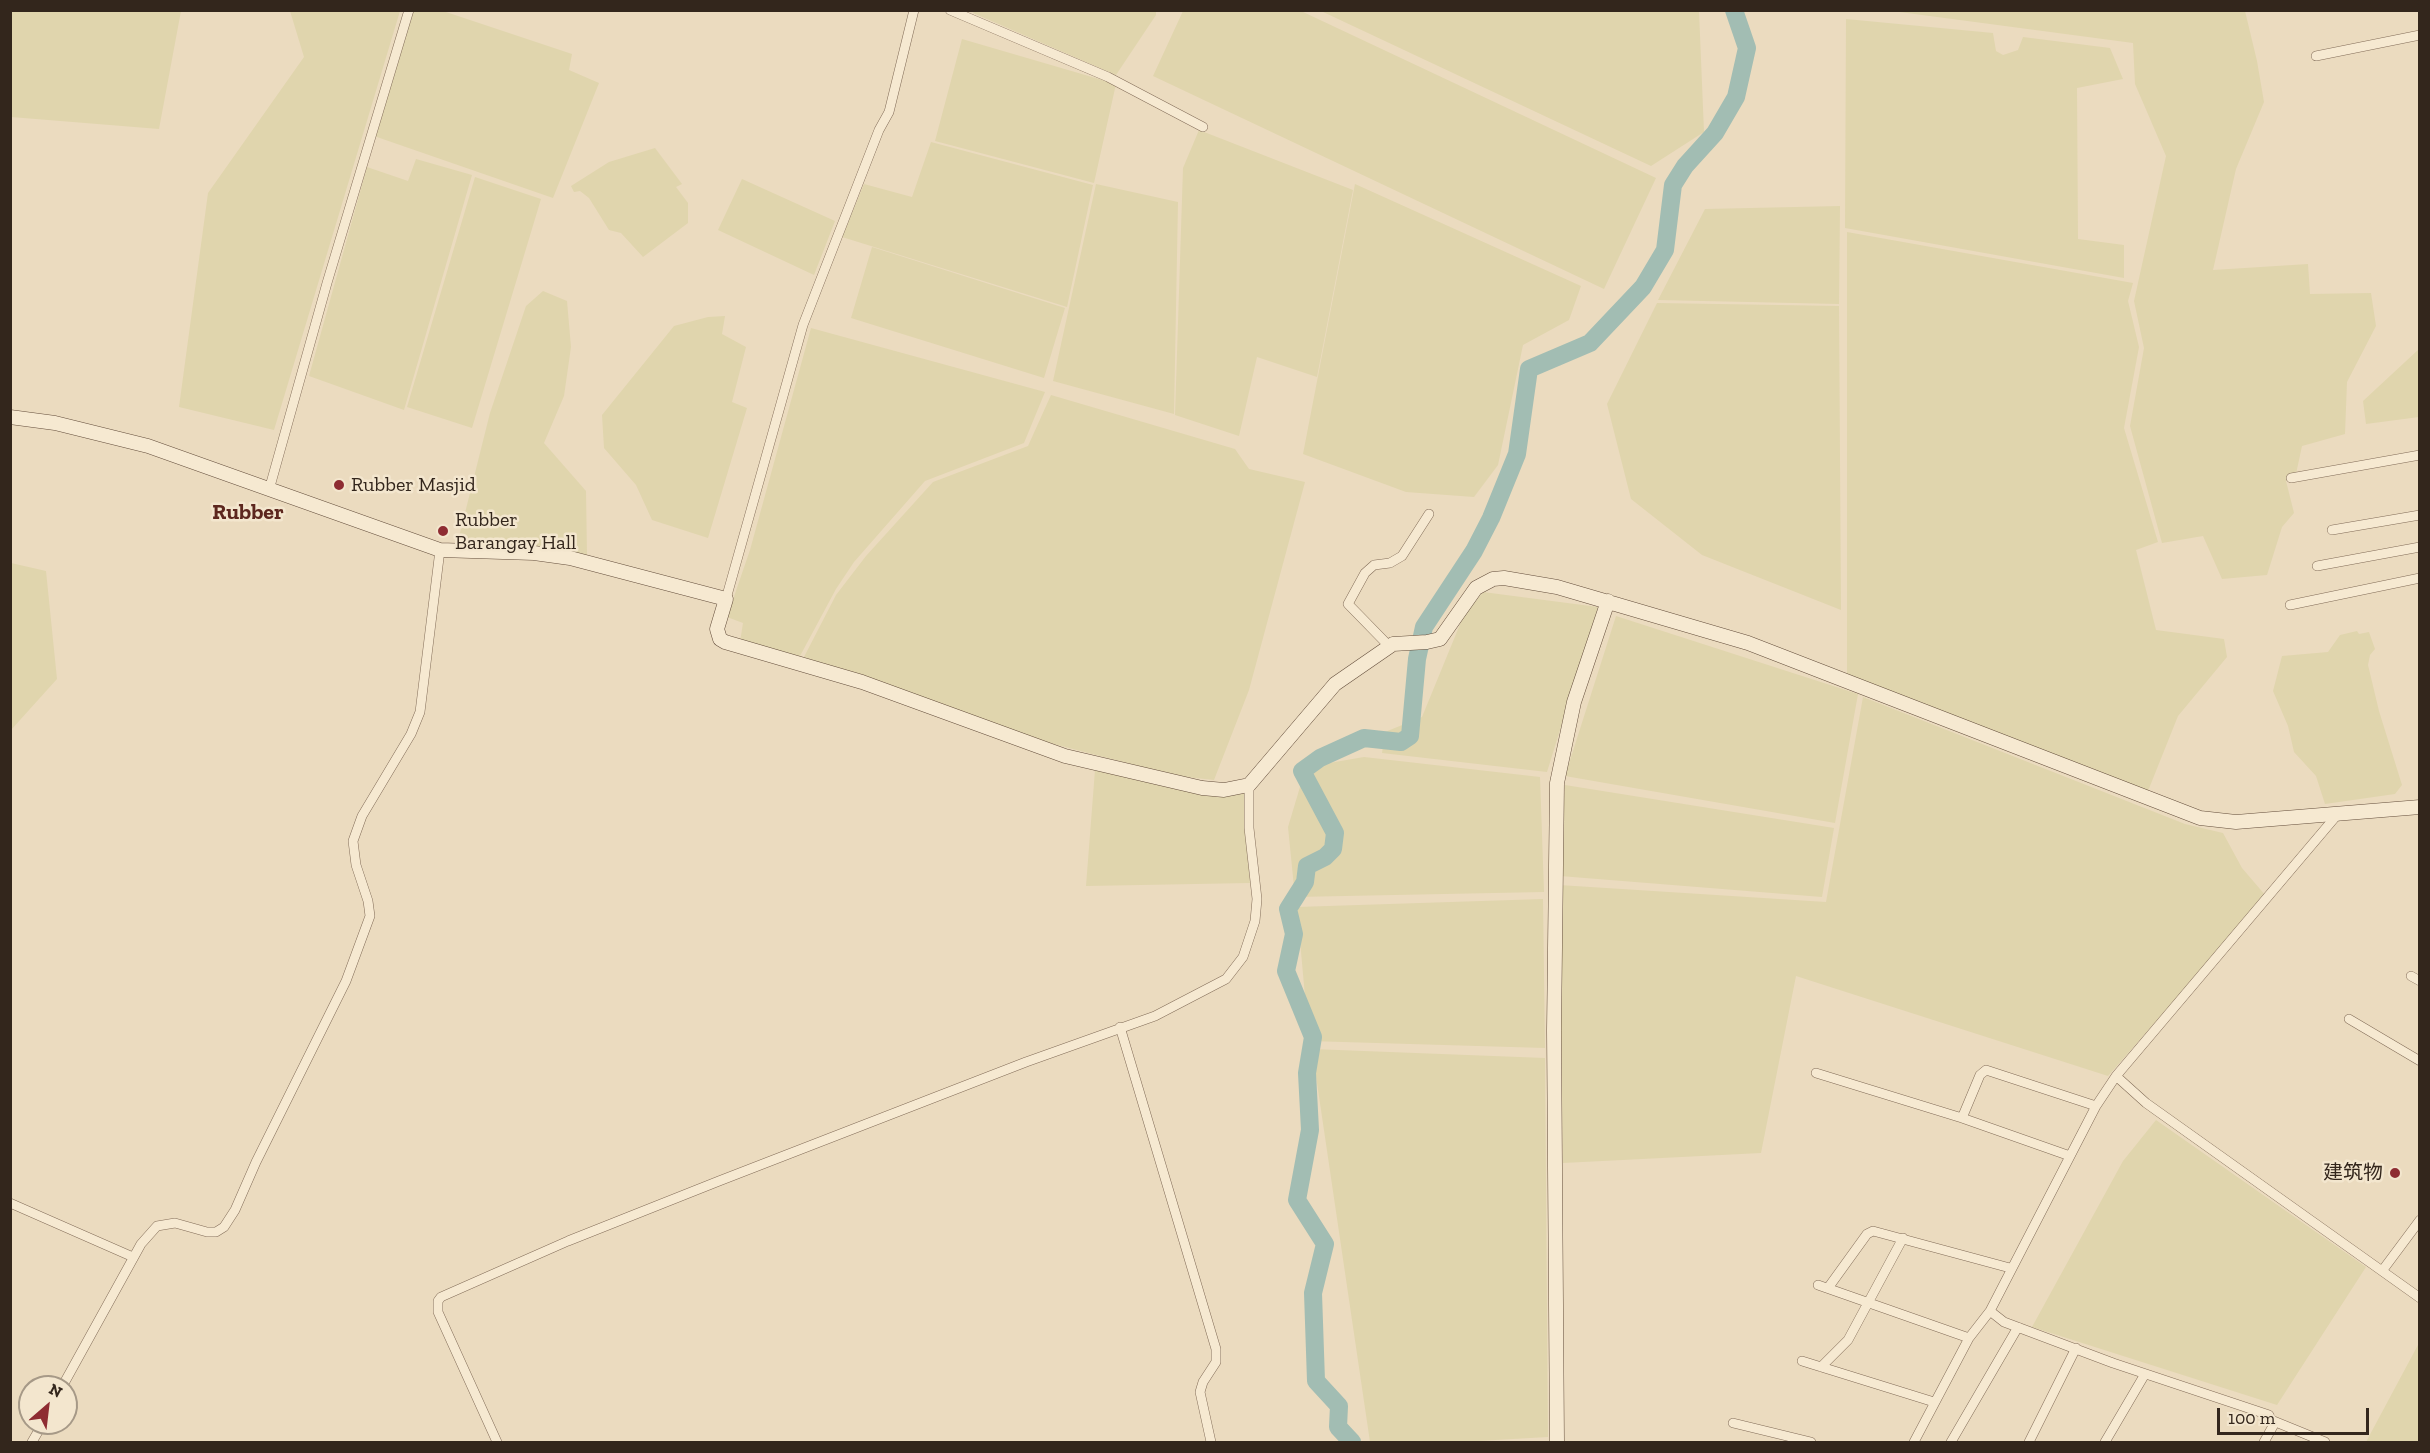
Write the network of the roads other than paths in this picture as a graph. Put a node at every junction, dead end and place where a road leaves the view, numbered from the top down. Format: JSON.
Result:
{"nodes":[{"id":1,"x":409,"y":10,"type":"edge"},
{"id":2,"x":914,"y":10,"type":"edge"},
{"id":3,"x":950,"y":10,"type":"edge"},
{"id":4,"x":2420,"y":35,"type":"edge"},
{"id":5,"x":2316,"y":56,"type":"dead end"},
{"id":6,"x":1203,"y":127,"type":"dead end"},
{"id":7,"x":10,"y":417,"type":"edge"},
{"id":8,"x":2420,"y":455,"type":"edge"},
{"id":9,"x":2291,"y":478,"type":"dead end"},
{"id":10,"x":268,"y":490,"type":"junction"},
{"id":11,"x":1429,"y":514,"type":"dead end"},
{"id":12,"x":2420,"y":515,"type":"edge"},
{"id":13,"x":2332,"y":530,"type":"dead end"},
{"id":14,"x":2420,"y":547,"type":"edge"},
{"id":15,"x":440,"y":550,"type":"junction"},
{"id":16,"x":2317,"y":566,"type":"dead end"},
{"id":17,"x":2420,"y":578,"type":"edge"},
{"id":18,"x":726,"y":599,"type":"junction"},
{"id":19,"x":1608,"y":601,"type":"junction"},
{"id":20,"x":2290,"y":605,"type":"dead end"},
{"id":21,"x":1389,"y":646,"type":"junction"},
{"id":22,"x":1249,"y":785,"type":"junction"},
{"id":23,"x":2420,"y":807,"type":"edge"},
{"id":24,"x":2337,"y":815,"type":"junction"},
{"id":25,"x":2411,"y":976,"type":"dead end"},
{"id":26,"x":2420,"y":981,"type":"edge"},
{"id":27,"x":2349,"y":1019,"type":"dead end"},
{"id":28,"x":1120,"y":1028,"type":"junction"},
{"id":29,"x":2420,"y":1061,"type":"edge"},
{"id":30,"x":1816,"y":1073,"type":"dead end"},
{"id":31,"x":2116,"y":1076,"type":"junction"},
{"id":32,"x":2096,"y":1106,"type":"junction"},
{"id":33,"x":1962,"y":1118,"type":"junction"},
{"id":34,"x":2070,"y":1156,"type":"junction"},
{"id":35,"x":10,"y":1203,"type":"edge"},
{"id":36,"x":2420,"y":1220,"type":"edge"},
{"id":37,"x":1903,"y":1238,"type":"junction"},
{"id":38,"x":134,"y":1257,"type":"junction"},
{"id":39,"x":2010,"y":1268,"type":"junction"},
{"id":40,"x":2382,"y":1271,"type":"junction"},
{"id":41,"x":2420,"y":1298,"type":"edge"},
{"id":42,"x":1867,"y":1304,"type":"junction"},
{"id":43,"x":1990,"y":1311,"type":"junction"},
{"id":44,"x":2018,"y":1327,"type":"junction"},
{"id":45,"x":1969,"y":1338,"type":"junction"},
{"id":46,"x":2076,"y":1348,"type":"junction"},
{"id":47,"x":1803,"y":1361,"type":"dead end"},
{"id":48,"x":1821,"y":1367,"type":"junction"},
{"id":49,"x":2145,"y":1374,"type":"junction"},
{"id":50,"x":69,"y":1375,"type":"edge"},
{"id":51,"x":1934,"y":1402,"type":"junction"},
{"id":52,"x":2271,"y":1420,"type":"junction"},
{"id":53,"x":1733,"y":1423,"type":"dead end"},
{"id":54,"x":497,"y":1443,"type":"edge"},
{"id":55,"x":1211,"y":1443,"type":"edge"},
{"id":56,"x":1557,"y":1443,"type":"edge"},
{"id":57,"x":1811,"y":1443,"type":"edge"},
{"id":58,"x":1914,"y":1443,"type":"edge"},
{"id":59,"x":1951,"y":1443,"type":"edge"},
{"id":60,"x":2029,"y":1443,"type":"edge"},
{"id":61,"x":2105,"y":1443,"type":"edge"},
{"id":62,"x":2264,"y":1443,"type":"edge"},
{"id":63,"x":2325,"y":1443,"type":"edge"}],
"edges":[{"from":1,"to":10,"type":"street"},
{"from":2,"to":18,"type":"street"},
{"from":3,"to":6,"type":"street"},
{"from":4,"to":5,"type":"street"},
{"from":7,"to":10,"type":"street"},
{"from":8,"to":9,"type":"street"},
{"from":10,"to":15,"type":"street"},
{"from":11,"to":21,"type":"street"},
{"from":12,"to":13,"type":"street"},
{"from":14,"to":16,"type":"street"},
{"from":15,"to":18,"type":"street"},
{"from":15,"to":38,"type":"street"},
{"from":17,"to":20,"type":"street"},
{"from":18,"to":22,"type":"street"},
{"from":19,"to":21,"type":"street"},
{"from":19,"to":24,"type":"street"},
{"from":19,"to":56,"type":"street"},
{"from":21,"to":22,"type":"street"},
{"from":22,"to":28,"type":"street"},
{"from":23,"to":24,"type":"street"},
{"from":24,"to":31,"type":"street"},
{"from":25,"to":26,"type":"street"},
{"from":27,"to":29,"type":"street"},
{"from":28,"to":54,"type":"street"},
{"from":28,"to":55,"type":"street"},
{"from":30,"to":33,"type":"street"},
{"from":31,"to":32,"type":"street"},
{"from":31,"to":40,"type":"street"},
{"from":32,"to":33,"type":"street"},
{"from":32,"to":34,"type":"street"},
{"from":33,"to":34,"type":"street"},
{"from":34,"to":39,"type":"street"},
{"from":35,"to":38,"type":"street"},
{"from":36,"to":40,"type":"street"},
{"from":37,"to":39,"type":"street"},
{"from":37,"to":42,"type":"street"},
{"from":37,"to":42,"type":"street"},
{"from":38,"to":50,"type":"street"},
{"from":39,"to":43,"type":"street"},
{"from":40,"to":41,"type":"street"},
{"from":42,"to":45,"type":"street"},
{"from":42,"to":48,"type":"street"},
{"from":43,"to":44,"type":"street"},
{"from":43,"to":45,"type":"street"},
{"from":44,"to":46,"type":"street"},
{"from":44,"to":59,"type":"street"},
{"from":45,"to":51,"type":"street"},
{"from":46,"to":49,"type":"street"},
{"from":46,"to":60,"type":"street"},
{"from":47,"to":48,"type":"street"},
{"from":48,"to":51,"type":"street"},
{"from":49,"to":52,"type":"street"},
{"from":49,"to":61,"type":"street"},
{"from":51,"to":58,"type":"street"},
{"from":52,"to":62,"type":"street"},
{"from":52,"to":63,"type":"street"},
{"from":53,"to":57,"type":"street"}]}
